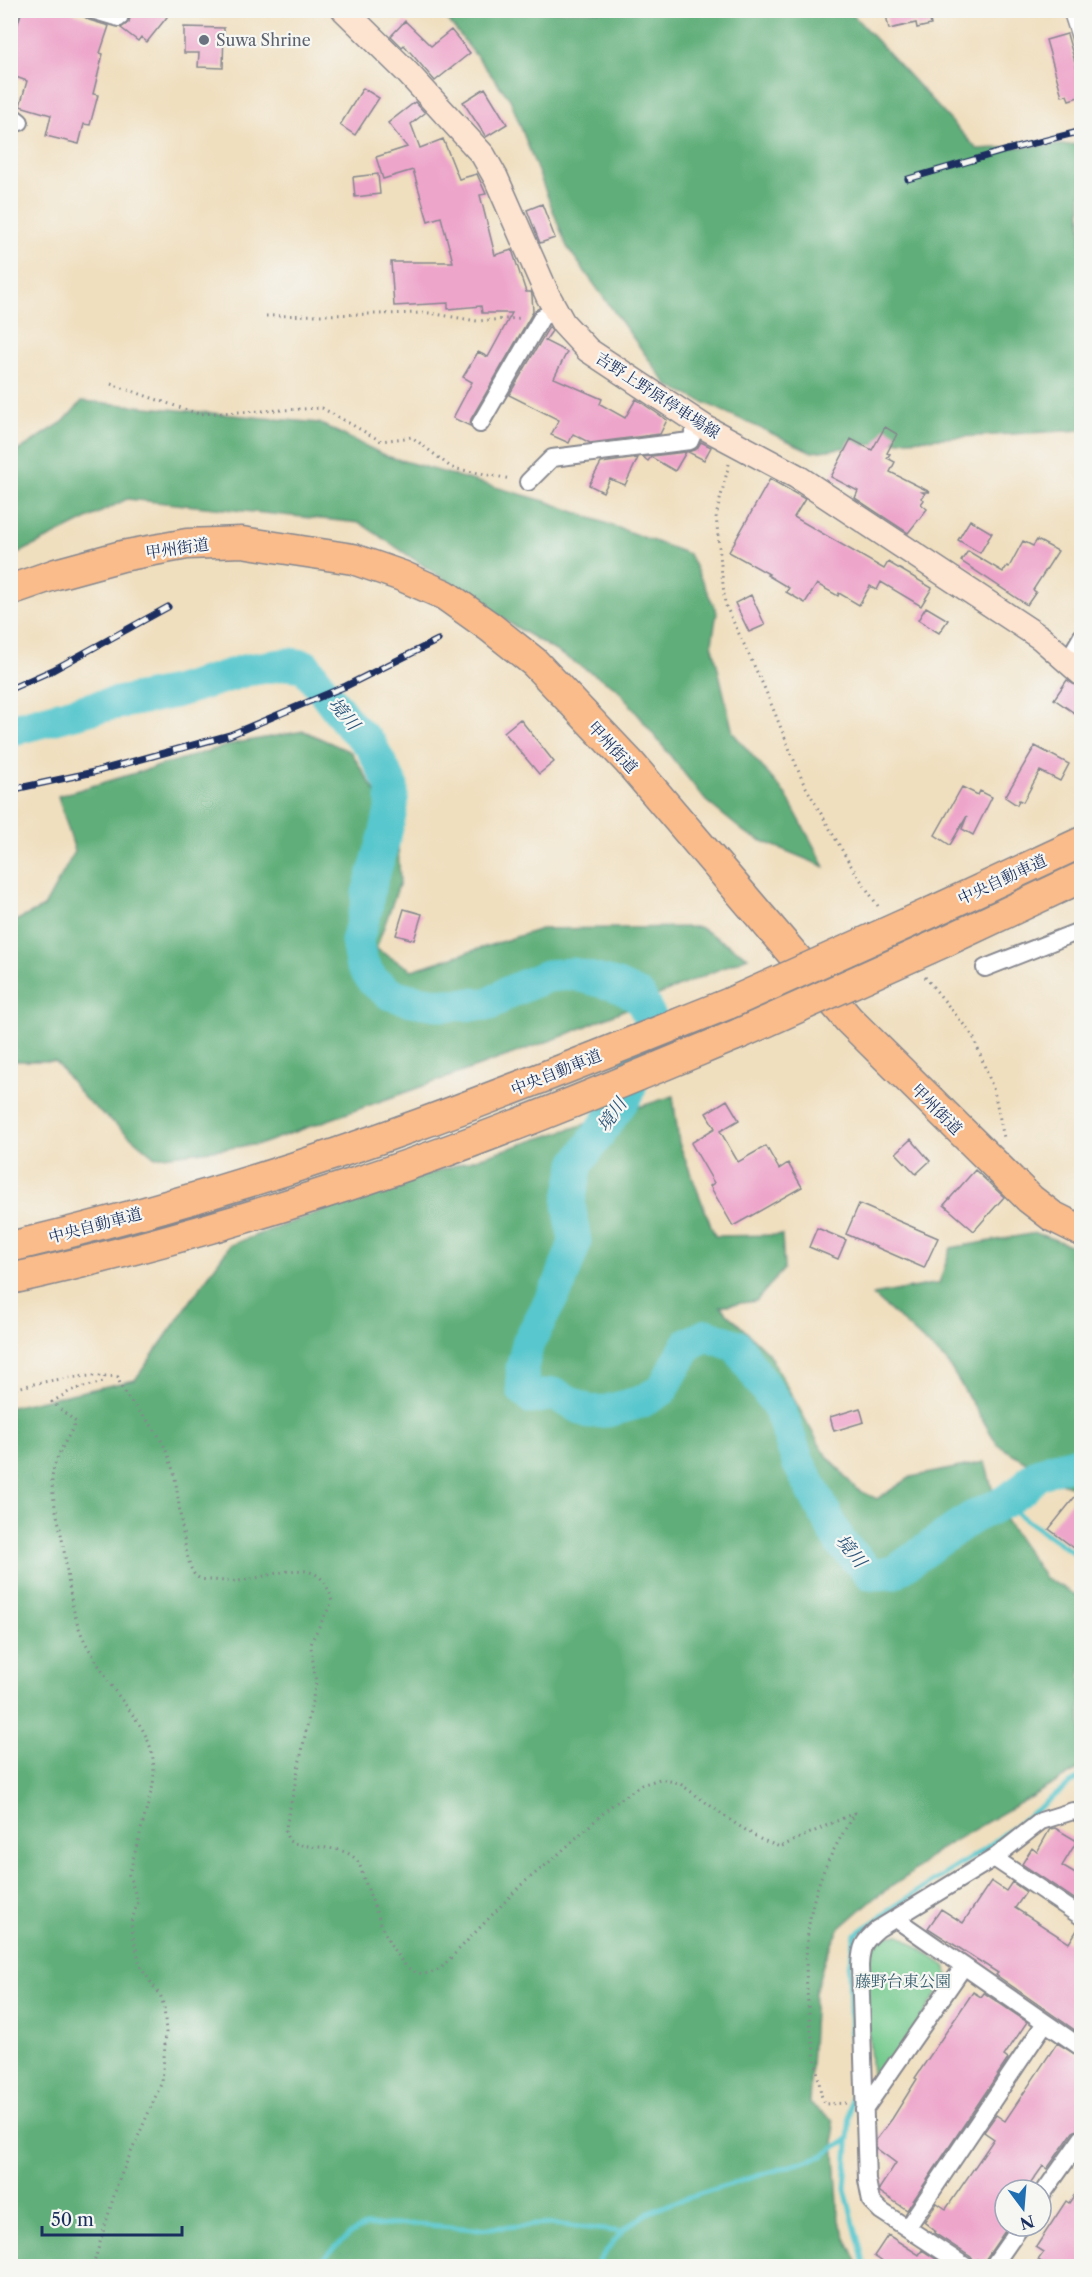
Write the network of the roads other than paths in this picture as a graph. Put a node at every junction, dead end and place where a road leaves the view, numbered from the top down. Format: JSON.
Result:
{"nodes":[{"id":1,"x":16,"y":10,"type":"edge"},
{"id":2,"x":92,"y":10,"type":"edge"},
{"id":3,"x":122,"y":10,"type":"edge"},
{"id":4,"x":344,"y":10,"type":"edge"},
{"id":5,"x":1067,"y":10,"type":"edge"},
{"id":6,"x":10,"y":32,"type":"edge"},
{"id":7,"x":1082,"y":56,"type":"edge"},
{"id":8,"x":549,"y":314,"type":"junction"},
{"id":9,"x":698,"y":422,"type":"junction"},
{"id":10,"x":480,"y":424,"type":"dead end"},
{"id":11,"x":528,"y":482,"type":"road end"},
{"id":12,"x":10,"y":590,"type":"edge"},
{"id":13,"x":1082,"y":636,"type":"edge"},
{"id":14,"x":1074,"y":668,"type":"edge"},
{"id":15,"x":1082,"y":842,"type":"edge"},
{"id":16,"x":1082,"y":878,"type":"edge"},
{"id":17,"x":1082,"y":930,"type":"edge"},
{"id":18,"x":985,"y":968,"type":"dead end"},
{"id":19,"x":1082,"y":1231,"type":"edge"},
{"id":20,"x":10,"y":1247,"type":"edge"},
{"id":21,"x":10,"y":1279,"type":"edge"},
{"id":22,"x":1082,"y":1814,"type":"edge"},
{"id":23,"x":994,"y":1858,"type":"junction"},
{"id":24,"x":1082,"y":1917,"type":"edge"},
{"id":25,"x":896,"y":1919,"type":"junction"},
{"id":26,"x":964,"y":1966,"type":"junction"},
{"id":27,"x":1045,"y":2023,"type":"junction"},
{"id":28,"x":1082,"y":2048,"type":"edge"},
{"id":29,"x":864,"y":2110,"type":"junction"},
{"id":30,"x":1082,"y":2138,"type":"edge"},
{"id":31,"x":1053,"y":2179,"type":"edge"},
{"id":32,"x":907,"y":2228,"type":"junction"},
{"id":33,"x":1013,"y":2238,"type":"edge"},
{"id":34,"x":965,"y":2266,"type":"edge"},
{"id":35,"x":993,"y":2266,"type":"edge"}],
"edges":[{"from":1,"to":6,"type":"lane"},
{"from":2,"to":3,"type":"street"},
{"from":4,"to":8,"type":"main road","name":"吉野上野原停車場線"},
{"from":5,"to":7,"type":"lane"},
{"from":8,"to":9,"type":"main road","name":"吉野上野原停車場線"},
{"from":8,"to":10,"type":"street"},
{"from":9,"to":11,"type":"street"},
{"from":9,"to":14,"type":"main road","name":"吉野上野原停車場線"},
{"from":12,"to":19,"type":"highway","name":"甲州街道"},
{"from":13,"to":14,"type":"street"},
{"from":15,"to":20,"type":"highway","name":"中央自動車道","bridge":true},
{"from":16,"to":21,"type":"highway","name":"中央自動車道","bridge":true},
{"from":17,"to":18,"type":"street"},
{"from":22,"to":23,"type":"street"},
{"from":23,"to":24,"type":"street"},
{"from":23,"to":25,"type":"street"},
{"from":25,"to":26,"type":"street"},
{"from":25,"to":29,"type":"street"},
{"from":26,"to":27,"type":"street"},
{"from":26,"to":29,"type":"street"},
{"from":27,"to":28,"type":"street"},
{"from":27,"to":32,"type":"street"},
{"from":29,"to":32,"type":"street"},
{"from":30,"to":31,"type":"street"},
{"from":32,"to":34,"type":"street"},
{"from":33,"to":35,"type":"street"}]}
